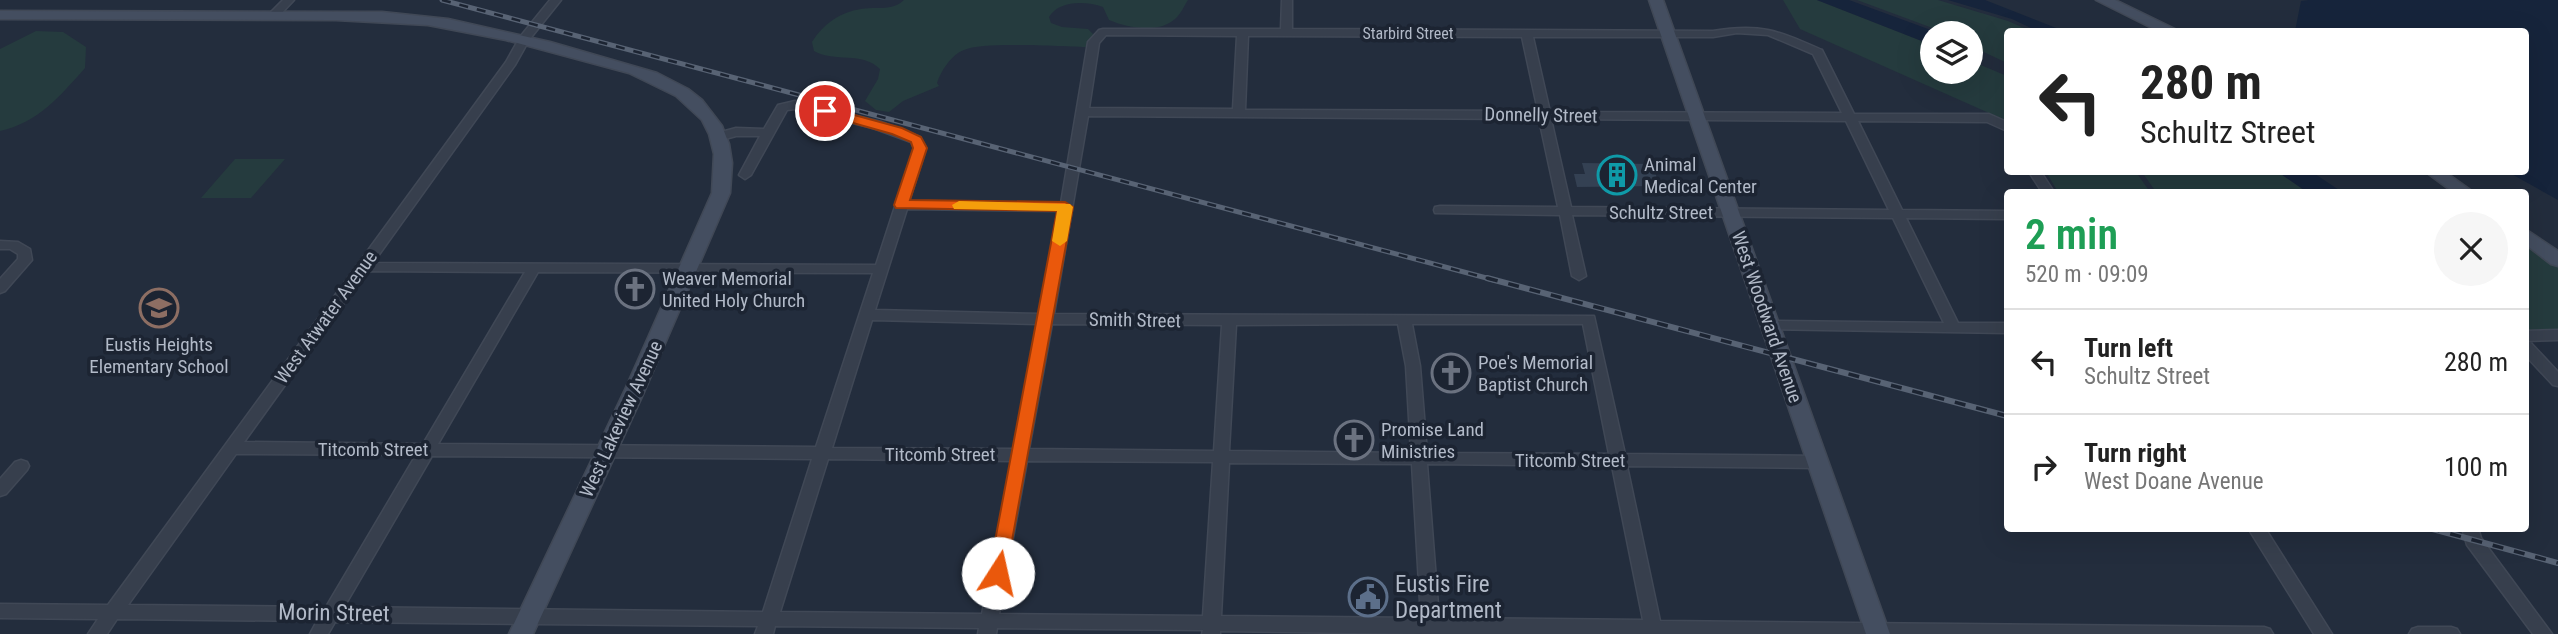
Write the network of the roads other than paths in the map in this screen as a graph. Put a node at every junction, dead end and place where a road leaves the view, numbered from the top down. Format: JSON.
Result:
{"nodes":[{"id":1,"x":10,"y":0,"type":"edge"},
{"id":2,"x":289,"y":0,"type":"edge"},
{"id":3,"x":556,"y":0,"type":"edge"},
{"id":4,"x":1287,"y":0,"type":"edge"},
{"id":5,"x":1656,"y":0,"type":"edge"},
{"id":6,"x":2103,"y":0,"type":"edge"},
{"id":7,"x":0,"y":8,"type":"edge"},
{"id":8,"x":0,"y":15,"type":"edge"},
{"id":9,"x":272,"y":16,"type":"junction"},
{"id":10,"x":2165,"y":28,"type":"edge"},
{"id":11,"x":1242,"y":32,"type":"junction"},
{"id":12,"x":1286,"y":32,"type":"junction"},
{"id":13,"x":1527,"y":33,"type":"junction"},
{"id":14,"x":1668,"y":34,"type":"junction"},
{"id":15,"x":524,"y":40,"type":"junction"},
{"id":16,"x":1083,"y":112,"type":"junction"},
{"id":17,"x":1239,"y":113,"type":"junction"},
{"id":18,"x":1543,"y":115,"type":"junction"},
{"id":19,"x":1697,"y":117,"type":"junction"},
{"id":20,"x":1850,"y":117,"type":"junction"},
{"id":21,"x":2003,"y":124,"type":"edge"},
{"id":22,"x":768,"y":133,"type":"junction"},
{"id":23,"x":718,"y":136,"type":"junction"},
{"id":24,"x":745,"y":175,"type":"dead end"},
{"id":25,"x":2439,"y":175,"type":"edge"},
{"id":26,"x":2460,"y":189,"type":"edge"},
{"id":27,"x":902,"y":205,"type":"junction"},
{"id":28,"x":1065,"y":207,"type":"junction"},
{"id":29,"x":1440,"y":210,"type":"dead end"},
{"id":30,"x":1565,"y":211,"type":"junction"},
{"id":31,"x":1730,"y":212,"type":"junction"},
{"id":32,"x":1897,"y":214,"type":"junction"},
{"id":33,"x":2004,"y":215,"type":"edge"},
{"id":34,"x":2529,"y":238,"type":"edge"},
{"id":35,"x":0,"y":245,"type":"edge"},
{"id":36,"x":2558,"y":260,"type":"edge"},
{"id":37,"x":363,"y":267,"type":"junction"},
{"id":38,"x":534,"y":268,"type":"junction"},
{"id":39,"x":881,"y":269,"type":"junction"},
{"id":40,"x":689,"y":270,"type":"junction"},
{"id":41,"x":1579,"y":276,"type":"dead end"},
{"id":42,"x":0,"y":288,"type":"edge"},
{"id":43,"x":866,"y":315,"type":"junction"},
{"id":44,"x":1045,"y":319,"type":"junction"},
{"id":45,"x":1229,"y":321,"type":"junction"},
{"id":46,"x":1405,"y":322,"type":"junction"},
{"id":47,"x":1770,"y":326,"type":"junction"},
{"id":48,"x":1953,"y":327,"type":"junction"},
{"id":49,"x":2004,"y":328,"type":"edge"},
{"id":50,"x":2558,"y":335,"type":"edge"},
{"id":51,"x":2529,"y":336,"type":"edge"},
{"id":52,"x":2529,"y":349,"type":"edge"},
{"id":53,"x":2550,"y":364,"type":"edge"},
{"id":54,"x":2558,"y":381,"type":"edge"},
{"id":55,"x":230,"y":448,"type":"junction"},
{"id":56,"x":428,"y":450,"type":"junction"},
{"id":57,"x":606,"y":452,"type":"junction"},
{"id":58,"x":823,"y":453,"type":"junction"},
{"id":59,"x":1020,"y":454,"type":"junction"},
{"id":60,"x":1221,"y":457,"type":"junction"},
{"id":61,"x":1419,"y":459,"type":"junction"},
{"id":62,"x":1618,"y":460,"type":"junction"},
{"id":63,"x":1818,"y":463,"type":"junction"},
{"id":64,"x":21,"y":466,"type":"dead end"},
{"id":65,"x":0,"y":491,"type":"edge"},
{"id":66,"x":2259,"y":532,"type":"edge"},
{"id":67,"x":2471,"y":532,"type":"edge"},
{"id":68,"x":0,"y":611,"type":"edge"},
{"id":69,"x":112,"y":612,"type":"junction"},
{"id":70,"x":331,"y":613,"type":"junction"},
{"id":71,"x":525,"y":625,"type":"edge"},
{"id":72,"x":766,"y":626,"type":"edge"},
{"id":73,"x":988,"y":627,"type":"edge"},
{"id":74,"x":1211,"y":628,"type":"edge"},
{"id":75,"x":1431,"y":629,"type":"edge"},
{"id":76,"x":1653,"y":631,"type":"edge"},
{"id":77,"x":1877,"y":632,"type":"edge"},
{"id":78,"x":2099,"y":632,"type":"edge"},
{"id":79,"x":97,"y":634,"type":"edge"},
{"id":80,"x":319,"y":634,"type":"edge"},
{"id":81,"x":2264,"y":634,"type":"edge"},
{"id":82,"x":2323,"y":634,"type":"edge"},
{"id":83,"x":2418,"y":634,"type":"edge"},
{"id":84,"x":2451,"y":634,"type":"edge"},
{"id":85,"x":2543,"y":634,"type":"edge"}],
"edges":[{"from":1,"to":7,"type":"street"},
{"from":2,"to":9,"type":"street"},
{"from":3,"to":15,"type":"street","name":"West Atwater Avenue"},
{"from":4,"to":12,"type":"street"},
{"from":5,"to":14,"type":"street","name":"West Woodward Avenue"},
{"from":6,"to":10,"type":"street"},
{"from":8,"to":9,"type":"street","name":"West Lakeview Avenue"},
{"from":9,"to":15,"type":"street","name":"West Lakeview Avenue"},
{"from":11,"to":12,"type":"street","name":"Starbird Street"},
{"from":11,"to":16,"type":"street","name":"Starbird Street"},
{"from":11,"to":17,"type":"street"},
{"from":12,"to":13,"type":"street","name":"Starbird Street"},
{"from":13,"to":14,"type":"street","name":"Starbird Street"},
{"from":13,"to":18,"type":"street"},
{"from":14,"to":19,"type":"street","name":"West Woodward Avenue"},
{"from":14,"to":20,"type":"street","name":"Starbird Street"},
{"from":15,"to":23,"type":"street","name":"West Lakeview Avenue"},
{"from":15,"to":37,"type":"street","name":"West Atwater Avenue"},
{"from":16,"to":17,"type":"street","name":"Donnelly Street"},
{"from":16,"to":28,"type":"street"},
{"from":17,"to":18,"type":"street","name":"Donnelly Street"},
{"from":18,"to":19,"type":"street","name":"Donnelly Street"},
{"from":18,"to":30,"type":"street"},
{"from":19,"to":20,"type":"street","name":"Donnelly Street"},
{"from":19,"to":31,"type":"street","name":"West Woodward Avenue"},
{"from":20,"to":21,"type":"street","name":"Donnelly Street"},
{"from":20,"to":32,"type":"street"},
{"from":22,"to":23,"type":"street"},
{"from":22,"to":24,"type":"street"},
{"from":22,"to":27,"type":"street"},
{"from":23,"to":40,"type":"street","name":"West Lakeview Avenue"},
{"from":25,"to":26,"type":"street"},
{"from":27,"to":28,"type":"street"},
{"from":27,"to":39,"type":"street"},
{"from":28,"to":44,"type":"street"},
{"from":29,"to":30,"type":"street","name":"Schultz Street"},
{"from":30,"to":31,"type":"street","name":"Schultz Street"},
{"from":30,"to":41,"type":"street"},
{"from":31,"to":32,"type":"street","name":"Schultz Street"},
{"from":31,"to":47,"type":"street","name":"West Woodward Avenue"},
{"from":32,"to":33,"type":"street","name":"Schultz Street"},
{"from":32,"to":48,"type":"street"},
{"from":34,"to":36,"type":"street"},
{"from":35,"to":42,"type":"street"},
{"from":37,"to":38,"type":"street"},
{"from":37,"to":55,"type":"street","name":"West Atwater Avenue"},
{"from":38,"to":40,"type":"street"},
{"from":38,"to":56,"type":"street"},
{"from":39,"to":40,"type":"street"},
{"from":39,"to":43,"type":"street"},
{"from":40,"to":57,"type":"street","name":"West Lakeview Avenue"},
{"from":43,"to":44,"type":"street","name":"Smith Street"},
{"from":43,"to":58,"type":"street"},
{"from":44,"to":45,"type":"street","name":"Smith Street"},
{"from":44,"to":59,"type":"street"},
{"from":45,"to":46,"type":"street","name":"Smith Street"},
{"from":45,"to":60,"type":"street"},
{"from":46,"to":61,"type":"street"},
{"from":46,"to":62,"type":"street","name":"Smith Street"},
{"from":47,"to":48,"type":"street"},
{"from":47,"to":63,"type":"street","name":"West Woodward Avenue"},
{"from":48,"to":49,"type":"street"},
{"from":50,"to":51,"type":"street"},
{"from":52,"to":53,"type":"street"},
{"from":53,"to":54,"type":"street"},
{"from":55,"to":56,"type":"street","name":"Titcomb Street"},
{"from":55,"to":69,"type":"street","name":"West Atwater Avenue"},
{"from":56,"to":57,"type":"street","name":"Titcomb Street"},
{"from":56,"to":70,"type":"street"},
{"from":57,"to":58,"type":"street","name":"Titcomb Street"},
{"from":57,"to":71,"type":"street","name":"West Lakeview Avenue"},
{"from":58,"to":59,"type":"street","name":"Titcomb Street"},
{"from":58,"to":72,"type":"street"},
{"from":59,"to":60,"type":"street","name":"Titcomb Street"},
{"from":59,"to":73,"type":"street"},
{"from":60,"to":61,"type":"street","name":"Titcomb Street"},
{"from":60,"to":74,"type":"street"},
{"from":61,"to":62,"type":"street","name":"Titcomb Street"},
{"from":61,"to":75,"type":"street"},
{"from":62,"to":63,"type":"street","name":"Titcomb Street"},
{"from":62,"to":76,"type":"street"},
{"from":63,"to":77,"type":"street","name":"West Woodward Avenue"},
{"from":64,"to":65,"type":"street"},
{"from":66,"to":82,"type":"street"},
{"from":67,"to":85,"type":"street"},
{"from":68,"to":69,"type":"street","name":"Morin Street"},
{"from":69,"to":70,"type":"street","name":"Morin Street"},
{"from":69,"to":79,"type":"street","name":"West Atwater Avenue"},
{"from":70,"to":71,"type":"street","name":"Morin Street"},
{"from":70,"to":80,"type":"street"},
{"from":71,"to":72,"type":"street","name":"Morin Street"},
{"from":72,"to":73,"type":"street","name":"Morin Street"},
{"from":73,"to":74,"type":"street","name":"Morin Street"},
{"from":74,"to":75,"type":"street","name":"Morin Street"},
{"from":75,"to":76,"type":"street","name":"Morin Street"},
{"from":76,"to":77,"type":"street","name":"Morin Street"},
{"from":77,"to":78,"type":"street","name":"Morin Street"},
{"from":78,"to":81,"type":"street","name":"Morin Street"},
{"from":83,"to":84,"type":"street"}]}
